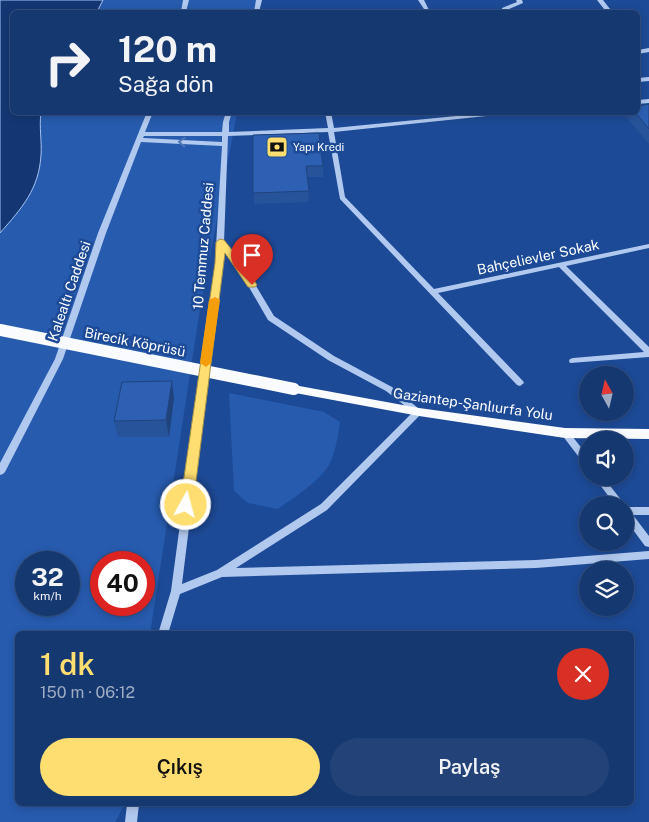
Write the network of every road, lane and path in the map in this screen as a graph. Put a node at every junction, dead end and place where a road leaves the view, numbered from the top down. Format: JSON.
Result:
{"nodes":[{"id":1,"x":519,"y":0,"type":"edge"},
{"id":2,"x":504,"y":10,"type":"edge"},
{"id":3,"x":149,"y":115,"type":"edge"},
{"id":4,"x":229,"y":115,"type":"edge"},
{"id":5,"x":328,"y":115,"type":"edge"},
{"id":6,"x":482,"y":115,"type":"edge"},
{"id":7,"x":331,"y":130,"type":"junction"},
{"id":8,"x":226,"y":134,"type":"junction"},
{"id":9,"x":141,"y":137,"type":"junction"},
{"id":10,"x":225,"y":144,"type":"junction"},
{"id":11,"x":220,"y":242,"type":"junction"},
{"id":12,"x":645,"y":247,"type":"edge"},
{"id":13,"x":649,"y":254,"type":"edge"},
{"id":14,"x":561,"y":265,"type":"junction"},
{"id":15,"x":433,"y":292,"type":"junction"},
{"id":16,"x":0,"y":330,"type":"edge"},
{"id":17,"x":649,"y":353,"type":"edge"},
{"id":18,"x":572,"y":361,"type":"dead end"},
{"id":19,"x":520,"y":383,"type":"dead end"},
{"id":20,"x":294,"y":389,"type":"joint"},
{"id":21,"x":419,"y":412,"type":"junction"},
{"id":22,"x":564,"y":433,"type":"junction"},
{"id":23,"x":649,"y":434,"type":"edge"},
{"id":24,"x":579,"y":452,"type":"edge"},
{"id":25,"x":0,"y":472,"type":"edge"},
{"id":26,"x":605,"y":486,"type":"edge"},
{"id":27,"x":613,"y":496,"type":"edge"},
{"id":28,"x":634,"y":511,"type":"edge"},
{"id":29,"x":649,"y":511,"type":"edge"},
{"id":30,"x":634,"y":523,"type":"edge"},
{"id":31,"x":649,"y":543,"type":"edge"},
{"id":32,"x":649,"y":556,"type":"edge"},
{"id":33,"x":220,"y":573,"type":"junction"},
{"id":34,"x":176,"y":590,"type":"junction"},
{"id":35,"x":164,"y":631,"type":"edge"},
{"id":36,"x":133,"y":806,"type":"edge"},
{"id":37,"x":130,"y":822,"type":"edge"}],
"edges":[{"from":1,"to":2,"type":"street"},
{"from":3,"to":9,"type":"street","name":"Kalealtı Caddesi"},
{"from":4,"to":8,"type":"street","name":"10 Temmuz Caddesi"},
{"from":5,"to":7,"type":"street"},
{"from":6,"to":7,"type":"street"},
{"from":7,"to":8,"type":"street"},
{"from":7,"to":15,"type":"street"},
{"from":8,"to":9,"type":"street"},
{"from":8,"to":10,"type":"street","name":"10 Temmuz Caddesi"},
{"from":10,"to":9,"type":"street","one_way":true},
{"from":9,"to":25,"type":"street","name":"Kalealtı Caddesi"},
{"from":10,"to":11,"type":"street","name":"10 Temmuz Caddesi"},
{"from":11,"to":21,"type":"street"},
{"from":11,"to":34,"type":"street","name":"10 Temmuz Caddesi"},
{"from":12,"to":13,"type":"street"},
{"from":12,"to":14,"type":"street","name":"Bahçelievler Sokak"},
{"from":14,"to":15,"type":"street","name":"Bahçelievler Sokak"},
{"from":14,"to":17,"type":"street"},
{"from":15,"to":19,"type":"street"},
{"from":16,"to":20,"type":"main road","name":"Birecik Köprüsü","bridge":true},
{"from":17,"to":18,"type":"street"},
{"from":20,"to":21,"type":"main road","name":"Gaziantep-Şanlıurfa Yolu"},
{"from":21,"to":22,"type":"main road","name":"Gaziantep-Şanlıurfa Yolu"},
{"from":21,"to":33,"type":"street"},
{"from":22,"to":23,"type":"main road","name":"Gaziantep-Şanlıurfa Yolu"},
{"from":22,"to":24,"type":"street"},
{"from":26,"to":27,"type":"street"},
{"from":28,"to":29,"type":"street"},
{"from":30,"to":31,"type":"street"},
{"from":32,"to":33,"type":"street"},
{"from":33,"to":34,"type":"street"},
{"from":34,"to":35,"type":"street","name":"10 Temmuz Caddesi"},
{"from":36,"to":37,"type":"street"}]}
